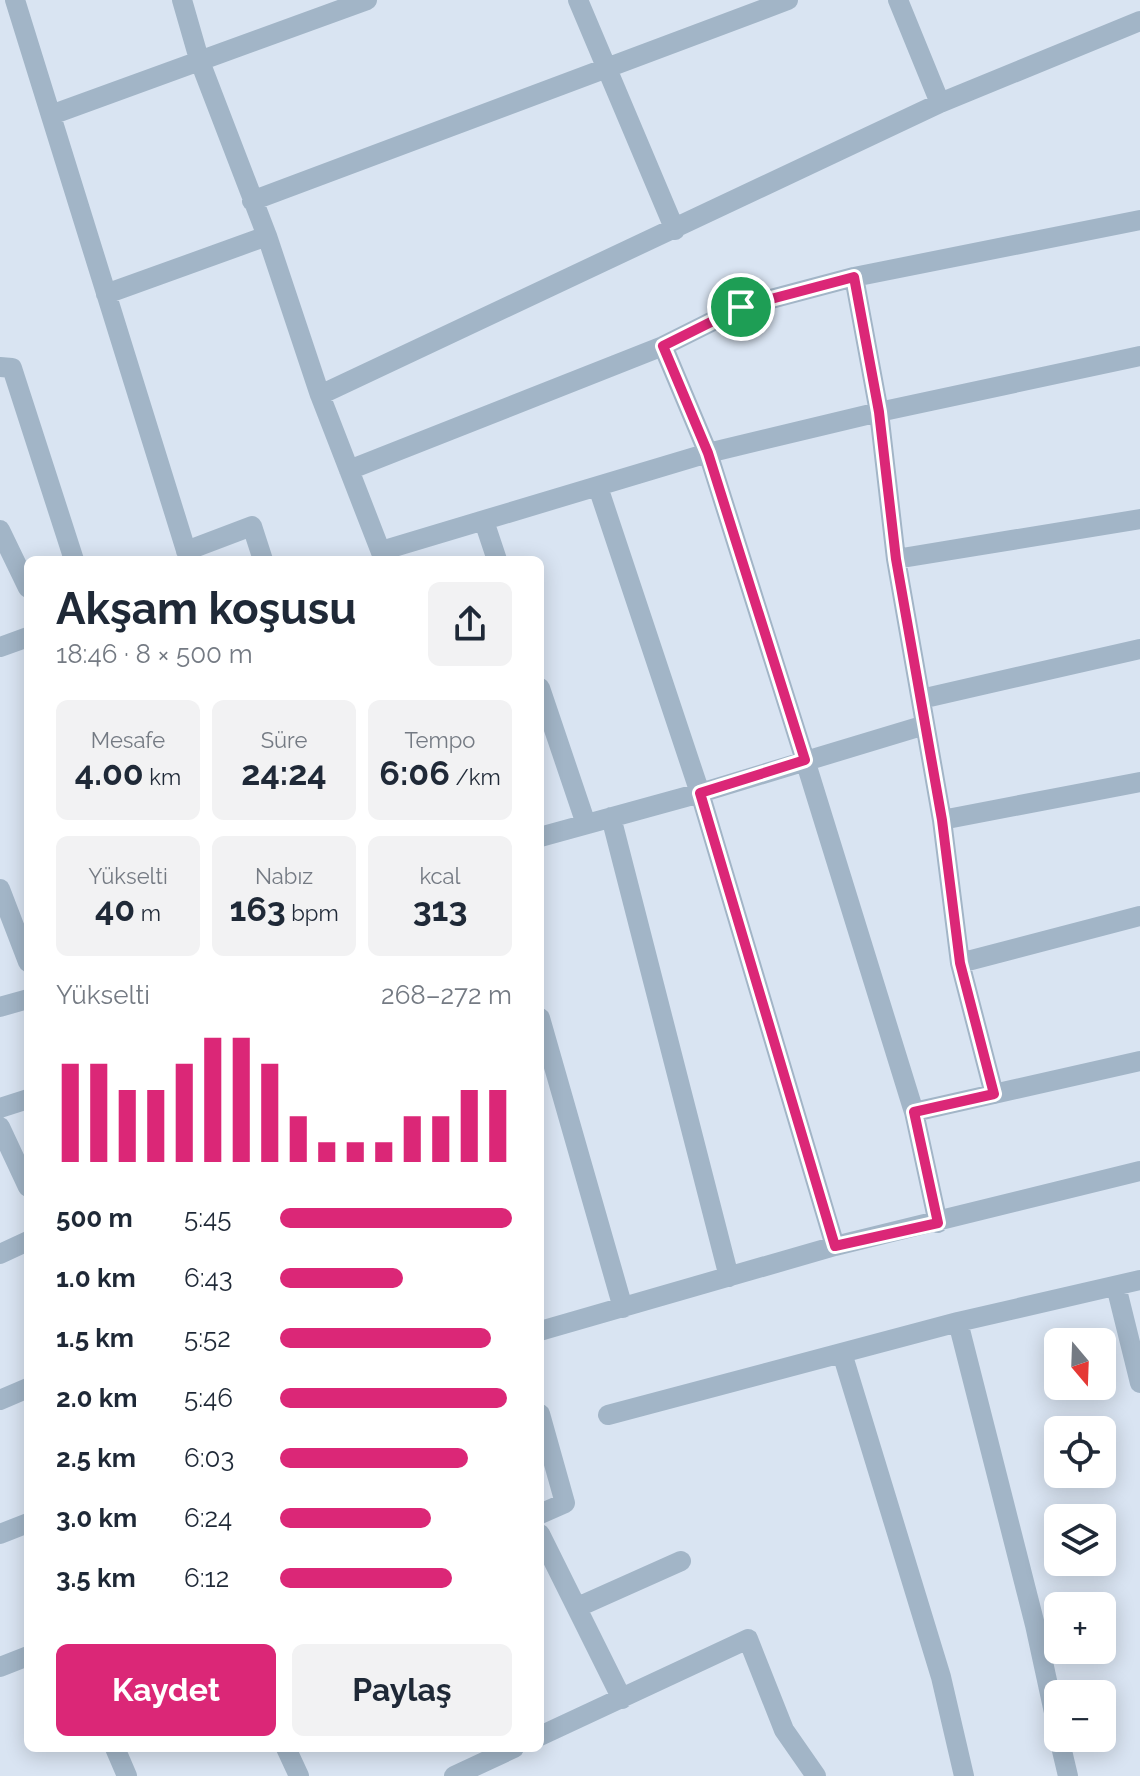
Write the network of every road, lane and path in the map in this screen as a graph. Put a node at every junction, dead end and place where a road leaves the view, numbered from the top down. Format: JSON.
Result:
{"nodes":[{"id":1,"x":15,"y":0,"type":"edge"},
{"id":2,"x":182,"y":0,"type":"edge"},
{"id":3,"x":367,"y":0,"type":"edge"},
{"id":4,"x":578,"y":0,"type":"edge"},
{"id":5,"x":788,"y":0,"type":"edge"},
{"id":6,"x":898,"y":0,"type":"edge"},
{"id":7,"x":1140,"y":21,"type":"edge"},
{"id":8,"x":199,"y":59,"type":"junction"},
{"id":9,"x":607,"y":70,"type":"junction"},
{"id":10,"x":940,"y":103,"type":"junction"},
{"id":11,"x":51,"y":115,"type":"junction"},
{"id":12,"x":252,"y":201,"type":"junction"},
{"id":13,"x":1140,"y":220,"type":"edge"},
{"id":14,"x":675,"y":230,"type":"junction"},
{"id":15,"x":267,"y":236,"type":"junction"},
{"id":16,"x":854,"y":277,"type":"junction"},
{"id":17,"x":106,"y":294,"type":"junction"},
{"id":18,"x":663,"y":346,"type":"junction"},
{"id":19,"x":1140,"y":356,"type":"edge"},
{"id":20,"x":0,"y":367,"type":"edge"},
{"id":21,"x":320,"y":395,"type":"junction"},
{"id":22,"x":879,"y":412,"type":"junction"},
{"id":23,"x":708,"y":453,"type":"junction"},
{"id":24,"x":349,"y":470,"type":"junction"},
{"id":25,"x":598,"y":487,"type":"junction"},
{"id":26,"x":1140,"y":519,"type":"edge"},
{"id":27,"x":484,"y":521,"type":"junction"},
{"id":28,"x":2,"y":539,"type":"edge"},
{"id":29,"x":188,"y":555,"type":"edge"},
{"id":30,"x":382,"y":555,"type":"edge"},
{"id":31,"x":73,"y":556,"type":"edge"},
{"id":32,"x":262,"y":556,"type":"edge"},
{"id":33,"x":496,"y":556,"type":"edge"},
{"id":34,"x":896,"y":559,"type":"junction"},
{"id":35,"x":24,"y":580,"type":"edge"},
{"id":36,"x":24,"y":638,"type":"edge"},
{"id":37,"x":0,"y":647,"type":"edge"},
{"id":38,"x":1140,"y":649,"type":"edge"},
{"id":39,"x":921,"y":699,"type":"junction"},
{"id":40,"x":544,"y":700,"type":"edge"},
{"id":41,"x":925,"y":725,"type":"junction"},
{"id":42,"x":805,"y":760,"type":"junction"},
{"id":43,"x":1140,"y":782,"type":"edge"},
{"id":44,"x":700,"y":793,"type":"junction"},
{"id":45,"x":611,"y":817,"type":"junction"},
{"id":46,"x":942,"y":820,"type":"junction"},
{"id":47,"x":586,"y":824,"type":"junction"},
{"id":48,"x":544,"y":836,"type":"edge"},
{"id":49,"x":0,"y":889,"type":"edge"},
{"id":50,"x":1140,"y":916,"type":"edge"},
{"id":51,"x":24,"y":952,"type":"edge"},
{"id":52,"x":960,"y":963,"type":"junction"},
{"id":53,"x":24,"y":1000,"type":"edge"},
{"id":54,"x":0,"y":1007,"type":"edge"},
{"id":55,"x":544,"y":1032,"type":"edge"},
{"id":56,"x":1140,"y":1061,"type":"edge"},
{"id":57,"x":994,"y":1094,"type":"junction"},
{"id":58,"x":24,"y":1100,"type":"edge"},
{"id":59,"x":0,"y":1108,"type":"edge"},
{"id":60,"x":914,"y":1112,"type":"junction"},
{"id":61,"x":0,"y":1127,"type":"edge"},
{"id":62,"x":1140,"y":1171,"type":"edge"},
{"id":63,"x":24,"y":1175,"type":"edge"},
{"id":64,"x":938,"y":1223,"type":"junction"},
{"id":65,"x":24,"y":1243,"type":"edge"},
{"id":66,"x":835,"y":1246,"type":"junction"},
{"id":67,"x":0,"y":1254,"type":"edge"},
{"id":68,"x":729,"y":1277,"type":"junction"},
{"id":69,"x":1140,"y":1280,"type":"edge"},
{"id":70,"x":1116,"y":1286,"type":"junction"},
{"id":71,"x":623,"y":1308,"type":"junction"},
{"id":72,"x":958,"y":1322,"type":"junction"},
{"id":73,"x":544,"y":1330,"type":"edge"},
{"id":74,"x":842,"y":1353,"type":"junction"},
{"id":75,"x":1140,"y":1383,"type":"edge"},
{"id":76,"x":24,"y":1390,"type":"edge"},
{"id":77,"x":0,"y":1400,"type":"edge"},
{"id":78,"x":608,"y":1415,"type":"dead end"},
{"id":79,"x":544,"y":1428,"type":"edge"},
{"id":80,"x":544,"y":1512,"type":"edge"},
{"id":81,"x":24,"y":1525,"type":"edge"},
{"id":82,"x":0,"y":1534,"type":"edge"},
{"id":83,"x":544,"y":1542,"type":"edge"},
{"id":84,"x":681,"y":1561,"type":"dead end"},
{"id":85,"x":578,"y":1607,"type":"junction"},
{"id":86,"x":24,"y":1658,"type":"edge"},
{"id":87,"x":0,"y":1667,"type":"edge"},
{"id":88,"x":1047,"y":1680,"type":"edge"},
{"id":89,"x":622,"y":1699,"type":"junction"},
{"id":90,"x":544,"y":1734,"type":"edge"},
{"id":91,"x":117,"y":1752,"type":"edge"},
{"id":92,"x":288,"y":1752,"type":"edge"},
{"id":93,"x":492,"y":1752,"type":"edge"},
{"id":94,"x":1062,"y":1752,"type":"edge"},
{"id":95,"x":127,"y":1776,"type":"edge"},
{"id":96,"x":299,"y":1776,"type":"edge"},
{"id":97,"x":454,"y":1776,"type":"edge"},
{"id":98,"x":816,"y":1776,"type":"edge"},
{"id":99,"x":964,"y":1776,"type":"edge"},
{"id":100,"x":1068,"y":1776,"type":"edge"}],
"edges":[{"from":1,"to":11,"type":"street"},
{"from":2,"to":8,"type":"street"},
{"from":3,"to":8,"type":"street"},
{"from":4,"to":9,"type":"street"},
{"from":5,"to":9,"type":"street"},
{"from":6,"to":10,"type":"street"},
{"from":7,"to":10,"type":"street"},
{"from":8,"to":11,"type":"street"},
{"from":8,"to":12,"type":"street"},
{"from":9,"to":12,"type":"street"},
{"from":9,"to":14,"type":"street"},
{"from":10,"to":14,"type":"street"},
{"from":11,"to":17,"type":"street"},
{"from":12,"to":15,"type":"street"},
{"from":13,"to":16,"type":"street"},
{"from":14,"to":21,"type":"street"},
{"from":15,"to":17,"type":"street"},
{"from":15,"to":21,"type":"street"},
{"from":16,"to":18,"type":"street"},
{"from":16,"to":22,"type":"street"},
{"from":17,"to":29,"type":"street"},
{"from":18,"to":23,"type":"street"},
{"from":18,"to":24,"type":"street"},
{"from":19,"to":22,"type":"street"},
{"from":20,"to":31,"type":"street"},
{"from":21,"to":24,"type":"street"},
{"from":22,"to":23,"type":"street"},
{"from":22,"to":34,"type":"street"},
{"from":23,"to":25,"type":"street"},
{"from":23,"to":42,"type":"street"},
{"from":24,"to":30,"type":"street"},
{"from":25,"to":27,"type":"street"},
{"from":25,"to":44,"type":"street"},
{"from":26,"to":34,"type":"street"},
{"from":27,"to":30,"type":"street"},
{"from":27,"to":33,"type":"street"},
{"from":28,"to":35,"type":"street"},
{"from":29,"to":32,"type":"street"},
{"from":34,"to":39,"type":"street"},
{"from":36,"to":37,"type":"street"},
{"from":38,"to":39,"type":"street"},
{"from":39,"to":41,"type":"street"},
{"from":40,"to":47,"type":"street"},
{"from":41,"to":42,"type":"street"},
{"from":41,"to":46,"type":"street"},
{"from":42,"to":44,"type":"street"},
{"from":42,"to":60,"type":"street"},
{"from":43,"to":46,"type":"street"},
{"from":44,"to":45,"type":"street"},
{"from":44,"to":66,"type":"street"},
{"from":45,"to":47,"type":"street"},
{"from":45,"to":68,"type":"street"},
{"from":46,"to":52,"type":"street"},
{"from":47,"to":48,"type":"street"},
{"from":49,"to":51,"type":"street"},
{"from":50,"to":52,"type":"street"},
{"from":52,"to":57,"type":"street"},
{"from":53,"to":54,"type":"street"},
{"from":55,"to":71,"type":"street"},
{"from":56,"to":57,"type":"street"},
{"from":57,"to":60,"type":"street"},
{"from":58,"to":59,"type":"street"},
{"from":60,"to":64,"type":"street"},
{"from":61,"to":63,"type":"street"},
{"from":62,"to":64,"type":"street"},
{"from":64,"to":66,"type":"street"},
{"from":65,"to":67,"type":"street"},
{"from":66,"to":68,"type":"street"},
{"from":68,"to":71,"type":"street"},
{"from":69,"to":70,"type":"street"},
{"from":70,"to":72,"type":"street"},
{"from":70,"to":75,"type":"street"},
{"from":71,"to":73,"type":"street"},
{"from":72,"to":74,"type":"street"},
{"from":72,"to":88,"type":"street"},
{"from":74,"to":78,"type":"street"},
{"from":74,"to":99,"type":"street"},
{"from":76,"to":77,"type":"street"},
{"from":79,"to":80,"type":"street"},
{"from":81,"to":82,"type":"street"},
{"from":83,"to":85,"type":"street"},
{"from":84,"to":85,"type":"street"},
{"from":85,"to":89,"type":"street"},
{"from":86,"to":87,"type":"street"},
{"from":89,"to":90,"type":"street"},
{"from":89,"to":98,"type":"street"},
{"from":91,"to":95,"type":"street"},
{"from":92,"to":96,"type":"street"},
{"from":93,"to":97,"type":"street"},
{"from":94,"to":100,"type":"street"}]}
